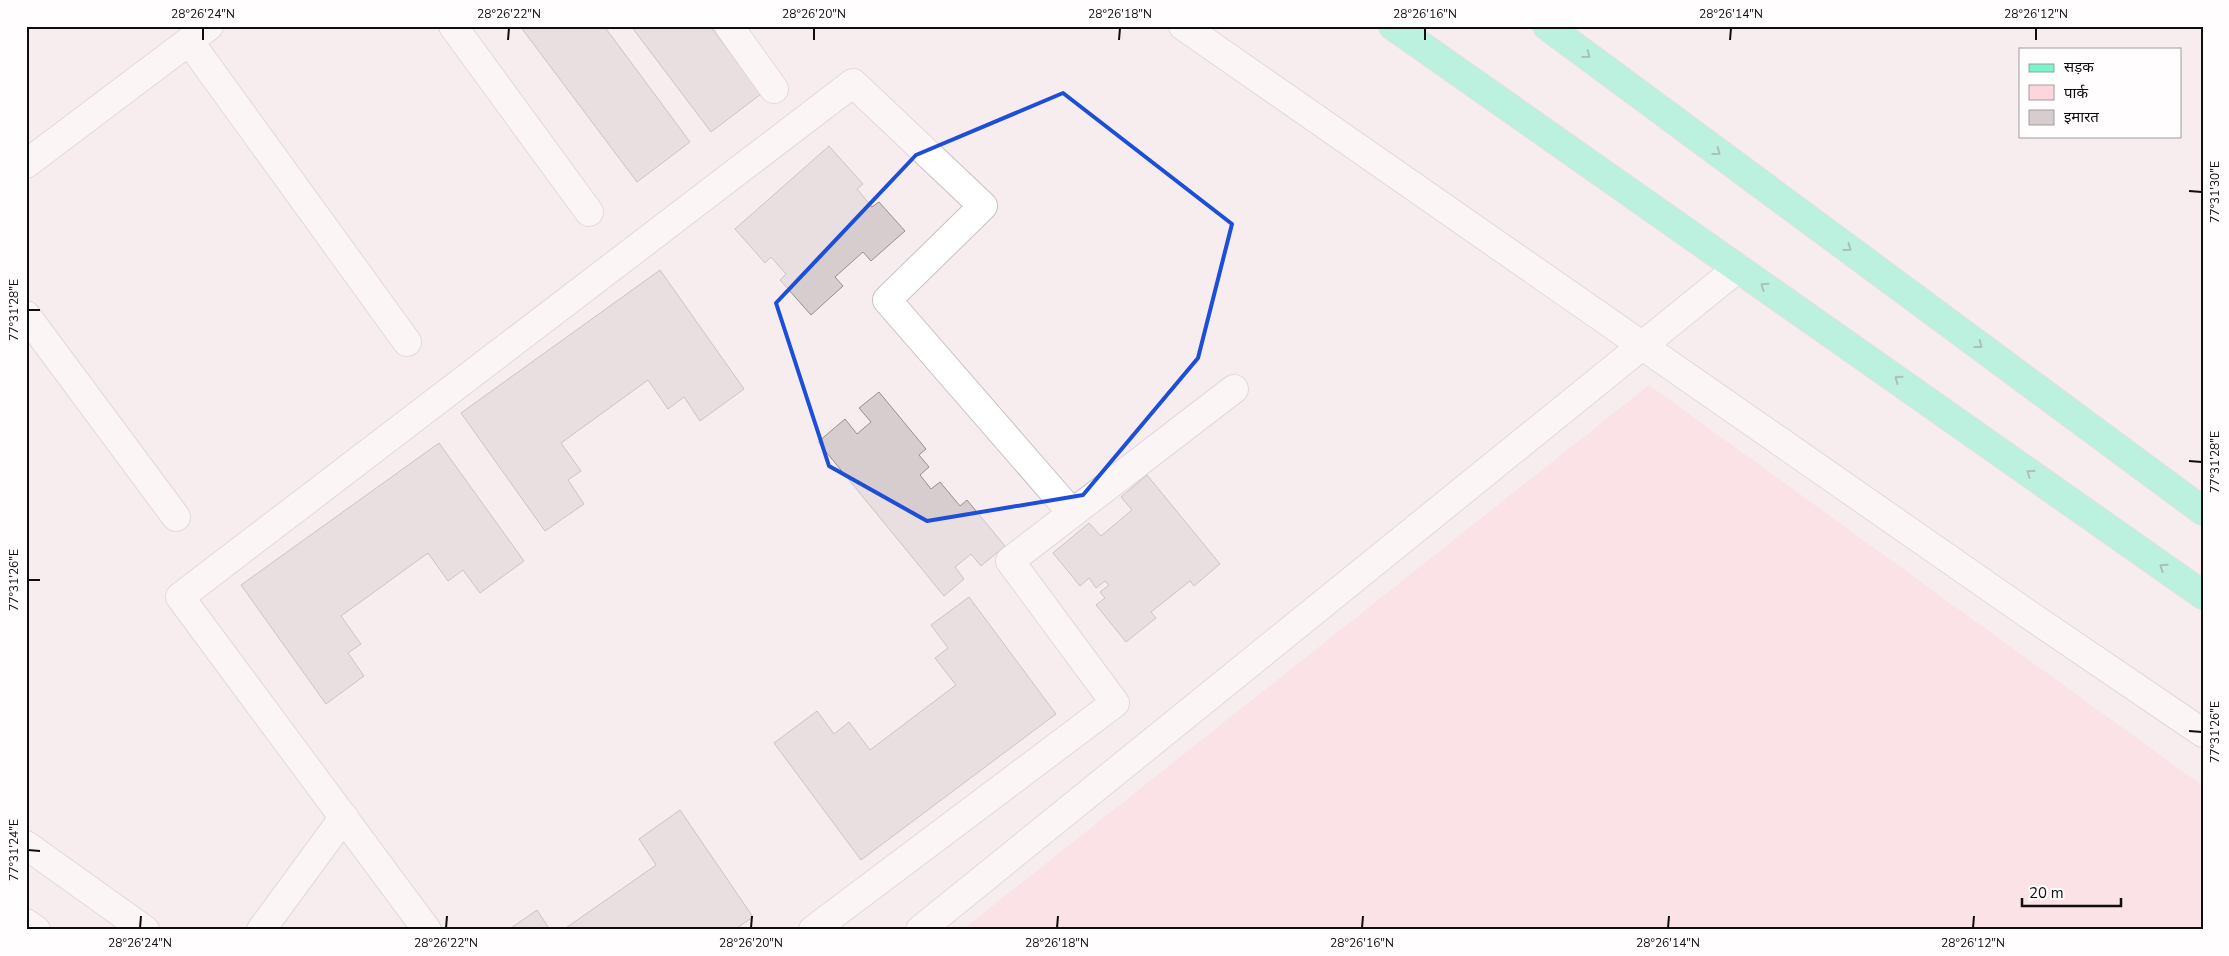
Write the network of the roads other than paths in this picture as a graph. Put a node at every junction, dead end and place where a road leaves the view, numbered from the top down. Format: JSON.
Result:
{"nodes":[{"id":1,"x":453,"y":26,"type":"edge"},
{"id":2,"x":729,"y":26,"type":"edge"},
{"id":3,"x":1182,"y":26,"type":"edge"},
{"id":4,"x":1393,"y":26,"type":"edge"},
{"id":5,"x":1548,"y":26,"type":"edge"},
{"id":6,"x":199,"y":34,"type":"edge"},
{"id":7,"x":774,"y":89,"type":"dead end"},
{"id":8,"x":26,"y":164,"type":"edge"},
{"id":9,"x":589,"y":212,"type":"dead end"},
{"id":10,"x":1738,"y":268,"type":"junction"},
{"id":11,"x":26,"y":315,"type":"edge"},
{"id":12,"x":408,"y":342,"type":"dead end"},
{"id":13,"x":1642,"y":346,"type":"junction"},
{"id":14,"x":1234,"y":389,"type":"dead end"},
{"id":15,"x":2203,"y":511,"type":"edge"},
{"id":16,"x":1072,"y":513,"type":"junction"},
{"id":17,"x":176,"y":516,"type":"dead end"},
{"id":18,"x":2203,"y":595,"type":"edge"},
{"id":19,"x":2203,"y":734,"type":"edge"},
{"id":20,"x":344,"y":818,"type":"junction"},
{"id":21,"x":26,"y":845,"type":"edge"},
{"id":22,"x":26,"y":923,"type":"edge"},
{"id":23,"x":36,"y":930,"type":"edge"},
{"id":24,"x":146,"y":930,"type":"edge"},
{"id":25,"x":261,"y":930,"type":"edge"},
{"id":26,"x":427,"y":930,"type":"edge"},
{"id":27,"x":813,"y":930,"type":"edge"},
{"id":28,"x":920,"y":930,"type":"edge"}],
"edges":[{"from":1,"to":9,"type":"street"},
{"from":2,"to":7,"type":"street"},
{"from":3,"to":13,"type":"street"},
{"from":4,"to":10,"type":"main road"},
{"from":5,"to":15,"type":"main road","one_way":true},
{"from":6,"to":8,"type":"street"},
{"from":6,"to":12,"type":"street"},
{"from":10,"to":13,"type":"street"},
{"from":18,"to":10,"type":"main road","one_way":true},
{"from":11,"to":17,"type":"street"},
{"from":13,"to":19,"type":"street"},
{"from":13,"to":28,"type":"street"},
{"from":14,"to":16,"type":"street"},
{"from":16,"to":20,"type":"street"},
{"from":16,"to":27,"type":"street"},
{"from":20,"to":25,"type":"street"},
{"from":20,"to":26,"type":"street"},
{"from":21,"to":24,"type":"street"},
{"from":22,"to":23,"type":"street"}]}
